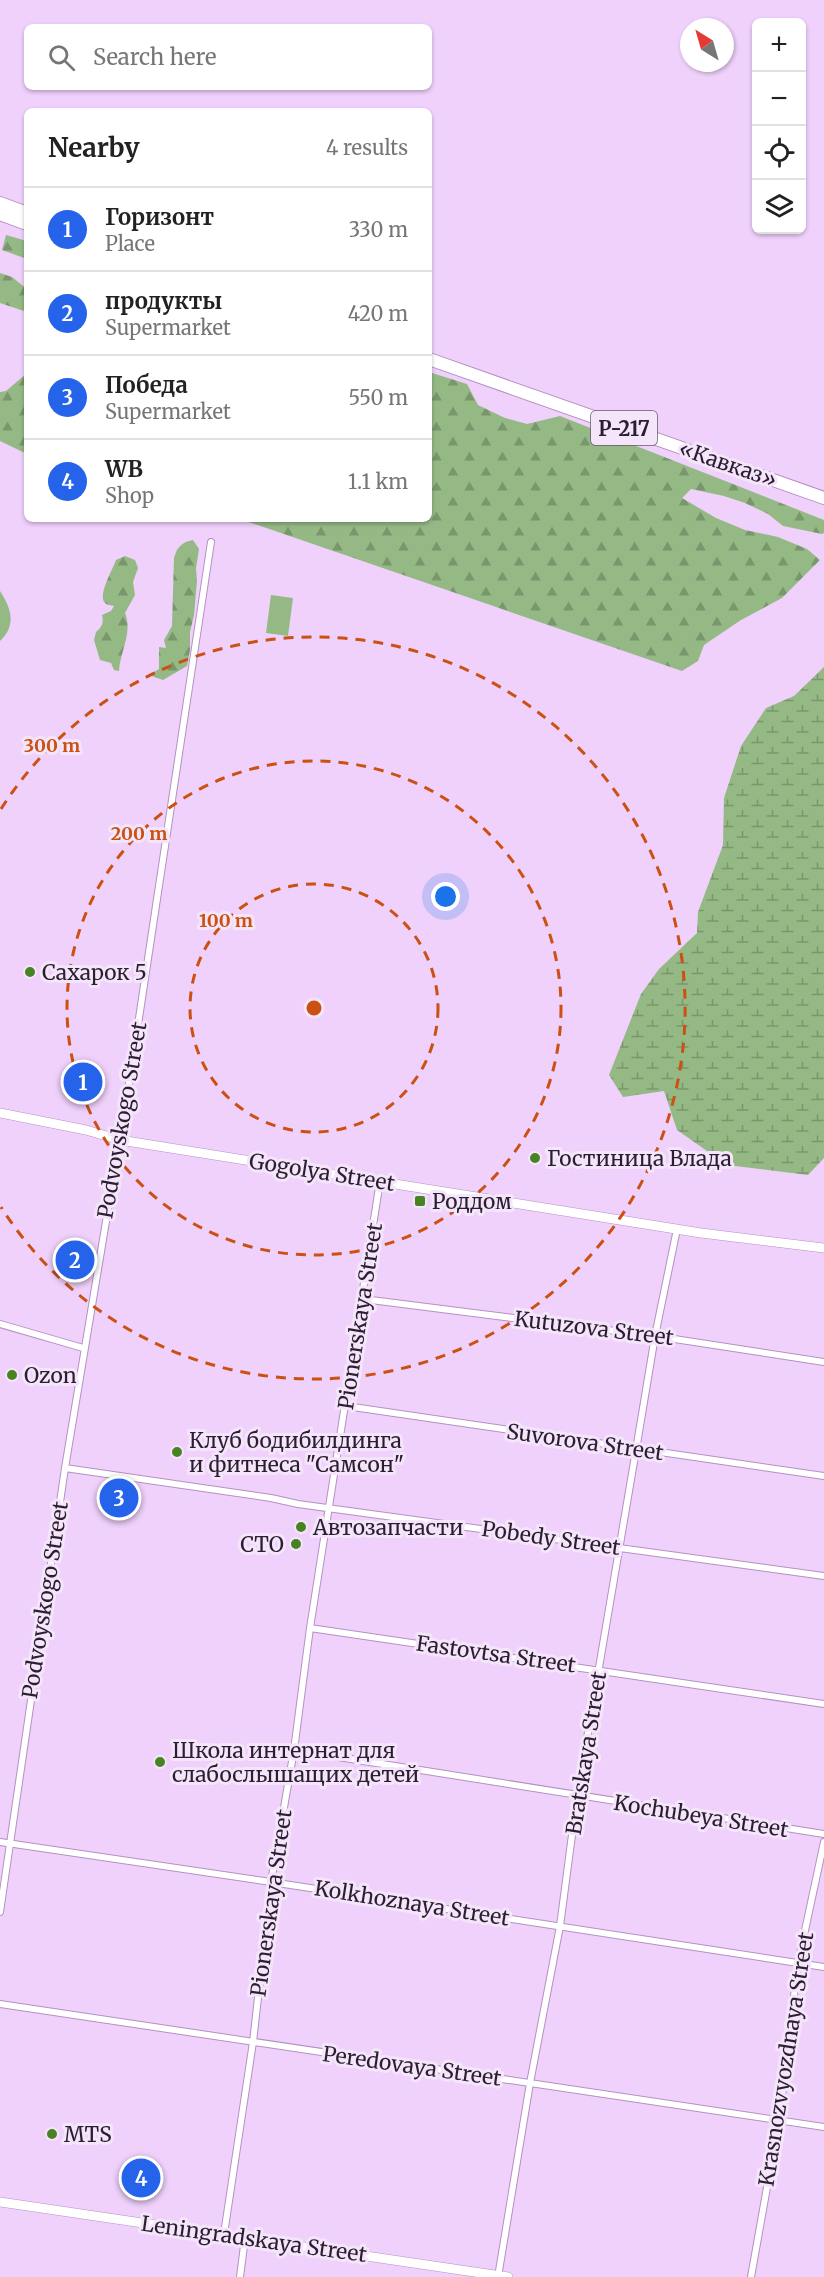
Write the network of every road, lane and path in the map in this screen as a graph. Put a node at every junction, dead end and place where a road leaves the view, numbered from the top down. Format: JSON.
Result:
{"nodes":[{"id":1,"x":0,"y":203,"type":"edge"},
{"id":2,"x":24,"y":212,"type":"edge"},
{"id":3,"x":0,"y":214,"type":"edge"},
{"id":4,"x":24,"y":223,"type":"edge"},
{"id":5,"x":432,"y":360,"type":"edge"},
{"id":6,"x":822,"y":498,"type":"edge"},
{"id":7,"x":211,"y":542,"type":"dead end"},
{"id":8,"x":0,"y":1113,"type":"edge"},
{"id":9,"x":120,"y":1140,"type":"junction"},
{"id":10,"x":380,"y":1181,"type":"junction"},
{"id":11,"x":677,"y":1229,"type":"junction"},
{"id":12,"x":824,"y":1248,"type":"edge"},
{"id":13,"x":363,"y":1299,"type":"junction"},
{"id":14,"x":0,"y":1324,"type":"edge"},
{"id":15,"x":655,"y":1336,"type":"junction"},
{"id":16,"x":83,"y":1348,"type":"junction"},
{"id":17,"x":824,"y":1362,"type":"edge"},
{"id":18,"x":346,"y":1406,"type":"junction"},
{"id":19,"x":636,"y":1450,"type":"junction"},
{"id":20,"x":65,"y":1468,"type":"junction"},
{"id":21,"x":824,"y":1476,"type":"edge"},
{"id":22,"x":330,"y":1508,"type":"junction"},
{"id":23,"x":619,"y":1548,"type":"junction"},
{"id":24,"x":824,"y":1576,"type":"edge"},
{"id":25,"x":310,"y":1628,"type":"junction"},
{"id":26,"x":599,"y":1669,"type":"junction"},
{"id":27,"x":824,"y":1704,"type":"edge"},
{"id":28,"x":294,"y":1750,"type":"junction"},
{"id":29,"x":578,"y":1797,"type":"junction"},
{"id":30,"x":824,"y":1834,"type":"edge"},
{"id":31,"x":0,"y":1842,"type":"edge"},
{"id":32,"x":824,"y":1842,"type":"edge"},
{"id":33,"x":9,"y":1843,"type":"junction"},
{"id":34,"x":272,"y":1882,"type":"junction"},
{"id":35,"x":0,"y":1912,"type":"edge"},
{"id":36,"x":560,"y":1926,"type":"junction"},
{"id":37,"x":798,"y":1962,"type":"junction"},
{"id":38,"x":824,"y":1967,"type":"edge"},
{"id":39,"x":0,"y":2004,"type":"edge"},
{"id":40,"x":253,"y":2042,"type":"junction"},
{"id":41,"x":530,"y":2083,"type":"junction"},
{"id":42,"x":779,"y":2120,"type":"junction"},
{"id":43,"x":824,"y":2127,"type":"edge"},
{"id":44,"x":0,"y":2202,"type":"edge"},
{"id":45,"x":224,"y":2234,"type":"junction"},
{"id":46,"x":245,"y":2238,"type":"junction"},
{"id":47,"x":502,"y":2276,"type":"edge"},
{"id":48,"x":240,"y":2277,"type":"edge"},
{"id":49,"x":751,"y":2277,"type":"edge"}],
"edges":[{"from":1,"to":2,"type":"highway"},
{"from":3,"to":4,"type":"highway"},
{"from":5,"to":6,"type":"highway","name":"«Кавказ»","number":"Р-217"},
{"from":7,"to":9,"type":"street","name":"Podvoyskogo Street"},
{"from":8,"to":9,"type":"main road","name":"Gogolya Street"},
{"from":9,"to":10,"type":"main road","name":"Gogolya Street"},
{"from":9,"to":16,"type":"street","name":"Podvoyskogo Street"},
{"from":10,"to":11,"type":"main road","name":"Gogolya Street"},
{"from":10,"to":13,"type":"street","name":"Pionerskaya Street"},
{"from":11,"to":12,"type":"main road","name":"Gogolya Street"},
{"from":11,"to":15,"type":"street","name":"Bratskaya Street"},
{"from":13,"to":15,"type":"street","name":"Kutuzova Street"},
{"from":13,"to":18,"type":"street","name":"Pionerskaya Street"},
{"from":14,"to":16,"type":"street"},
{"from":15,"to":17,"type":"street","name":"Kutuzova Street"},
{"from":15,"to":19,"type":"street","name":"Bratskaya Street"},
{"from":16,"to":20,"type":"street","name":"Podvoyskogo Street"},
{"from":18,"to":19,"type":"street","name":"Suvorova Street"},
{"from":18,"to":22,"type":"street","name":"Pionerskaya Street"},
{"from":19,"to":21,"type":"street","name":"Suvorova Street"},
{"from":19,"to":23,"type":"street","name":"Bratskaya Street"},
{"from":20,"to":22,"type":"street","name":"Pobedy Street"},
{"from":20,"to":33,"type":"street","name":"Podvoyskogo Street"},
{"from":22,"to":23,"type":"street","name":"Pobedy Street"},
{"from":22,"to":25,"type":"street","name":"Pionerskaya Street"},
{"from":23,"to":24,"type":"street","name":"Pobedy Street"},
{"from":23,"to":26,"type":"street","name":"Bratskaya Street"},
{"from":25,"to":26,"type":"street","name":"Fastovtsa Street"},
{"from":25,"to":28,"type":"street","name":"Pionerskaya Street"},
{"from":26,"to":27,"type":"street","name":"Fastovtsa Street"},
{"from":26,"to":29,"type":"street","name":"Bratskaya Street"},
{"from":28,"to":29,"type":"street","name":"Kochubeya Street"},
{"from":28,"to":34,"type":"street","name":"Pionerskaya Street"},
{"from":29,"to":30,"type":"street","name":"Kochubeya Street"},
{"from":29,"to":36,"type":"street","name":"Bratskaya Street"},
{"from":31,"to":33,"type":"street","name":"Kolkhoznaya Street"},
{"from":32,"to":37,"type":"street","name":"Krasnozvyozdnaya Street"},
{"from":33,"to":34,"type":"street","name":"Kolkhoznaya Street"},
{"from":33,"to":35,"type":"street","name":"Podvoyskogo Street"},
{"from":34,"to":36,"type":"street","name":"Kolkhoznaya Street"},
{"from":34,"to":40,"type":"street","name":"Pionerskaya Street"},
{"from":36,"to":37,"type":"street","name":"Kolkhoznaya Street"},
{"from":36,"to":41,"type":"street","name":"Bratskaya Street"},
{"from":37,"to":38,"type":"street","name":"Kolkhoznaya Street"},
{"from":37,"to":42,"type":"street","name":"Krasnozvyozdnaya Street"},
{"from":39,"to":40,"type":"street","name":"Peredovaya Street"},
{"from":40,"to":41,"type":"street","name":"Peredovaya Street"},
{"from":40,"to":45,"type":"street","name":"Pionerskaya Street"},
{"from":41,"to":42,"type":"street","name":"Peredovaya Street"},
{"from":41,"to":47,"type":"street","name":"Bratskaya Street"},
{"from":42,"to":43,"type":"street","name":"Peredovaya Street"},
{"from":42,"to":49,"type":"street","name":"Krasnozvyozdnaya Street"},
{"from":44,"to":45,"type":"main road","name":"Leningradskaya Street"},
{"from":45,"to":46,"type":"main road","name":"Leningradskaya Street"},
{"from":46,"to":47,"type":"main road","name":"Leningradskaya Street"},
{"from":46,"to":48,"type":"street"}]}
